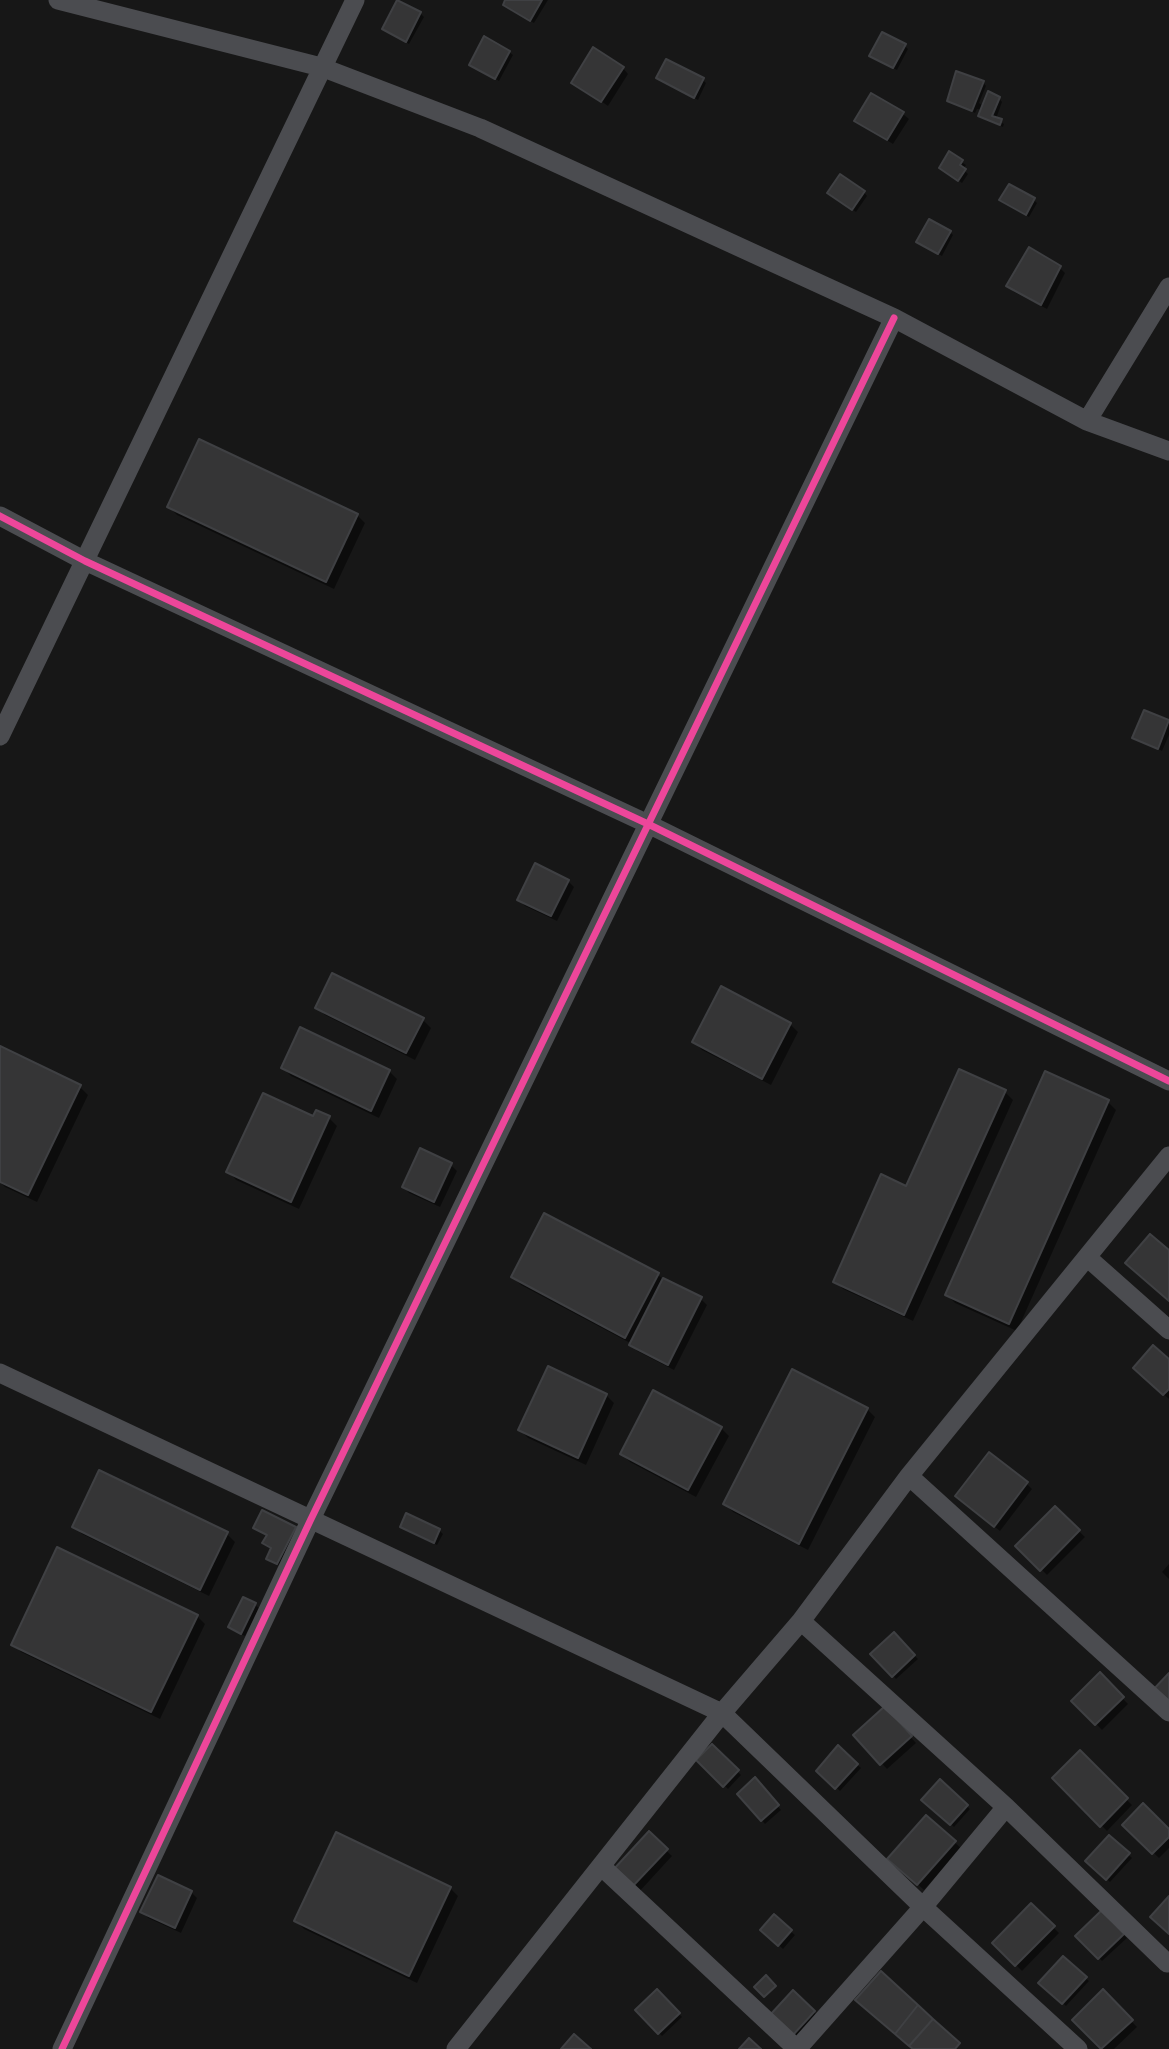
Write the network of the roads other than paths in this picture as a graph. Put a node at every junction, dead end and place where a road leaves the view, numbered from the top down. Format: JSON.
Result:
{"nodes":[{"id":1,"x":58,"y":0,"type":"edge"},
{"id":2,"x":355,"y":0,"type":"edge"},
{"id":3,"x":321,"y":67,"type":"junction"},
{"id":4,"x":1169,"y":287,"type":"edge"},
{"id":5,"x":894,"y":318,"type":"junction"},
{"id":6,"x":1087,"y":421,"type":"junction"},
{"id":7,"x":1169,"y":451,"type":"edge"},
{"id":8,"x":0,"y":516,"type":"edge"},
{"id":9,"x":85,"y":561,"type":"junction"},
{"id":10,"x":0,"y":736,"type":"edge"},
{"id":11,"x":648,"y":824,"type":"junction"},
{"id":12,"x":1169,"y":1081,"type":"edge"},
{"id":13,"x":1169,"y":1156,"type":"edge"},
{"id":14,"x":1088,"y":1258,"type":"junction"},
{"id":15,"x":1169,"y":1330,"type":"edge"},
{"id":16,"x":0,"y":1373,"type":"edge"},
{"id":17,"x":909,"y":1476,"type":"junction"},
{"id":18,"x":311,"y":1519,"type":"junction"},
{"id":19,"x":801,"y":1621,"type":"junction"},
{"id":20,"x":1169,"y":1712,"type":"edge"},
{"id":21,"x":722,"y":1713,"type":"junction"},
{"id":22,"x":1006,"y":1807,"type":"junction"},
{"id":23,"x":601,"y":1867,"type":"junction"},
{"id":24,"x":923,"y":1907,"type":"junction"},
{"id":25,"x":1167,"y":1963,"type":"edge"},
{"id":26,"x":62,"y":2049,"type":"edge"},
{"id":27,"x":456,"y":2049,"type":"edge"},
{"id":28,"x":1078,"y":2049,"type":"edge"}],
"edges":[{"from":1,"to":3,"type":"street"},
{"from":2,"to":3,"type":"street"},
{"from":3,"to":5,"type":"street"},
{"from":3,"to":9,"type":"street"},
{"from":4,"to":6,"type":"street"},
{"from":5,"to":6,"type":"street"},
{"from":5,"to":11,"type":"street"},
{"from":6,"to":7,"type":"street"},
{"from":8,"to":9,"type":"street"},
{"from":9,"to":10,"type":"street"},
{"from":9,"to":11,"type":"street"},
{"from":11,"to":12,"type":"street"},
{"from":11,"to":18,"type":"street"},
{"from":13,"to":14,"type":"street"},
{"from":14,"to":15,"type":"street"},
{"from":14,"to":17,"type":"street"},
{"from":16,"to":18,"type":"street"},
{"from":17,"to":19,"type":"street"},
{"from":17,"to":20,"type":"street"},
{"from":18,"to":21,"type":"street"},
{"from":18,"to":26,"type":"street"},
{"from":19,"to":21,"type":"street"},
{"from":19,"to":22,"type":"street"},
{"from":21,"to":23,"type":"street"},
{"from":21,"to":24,"type":"street"},
{"from":22,"to":24,"type":"street"},
{"from":22,"to":25,"type":"street"},
{"from":23,"to":24,"type":"street"},
{"from":23,"to":27,"type":"street"},
{"from":24,"to":28,"type":"street"}]}
